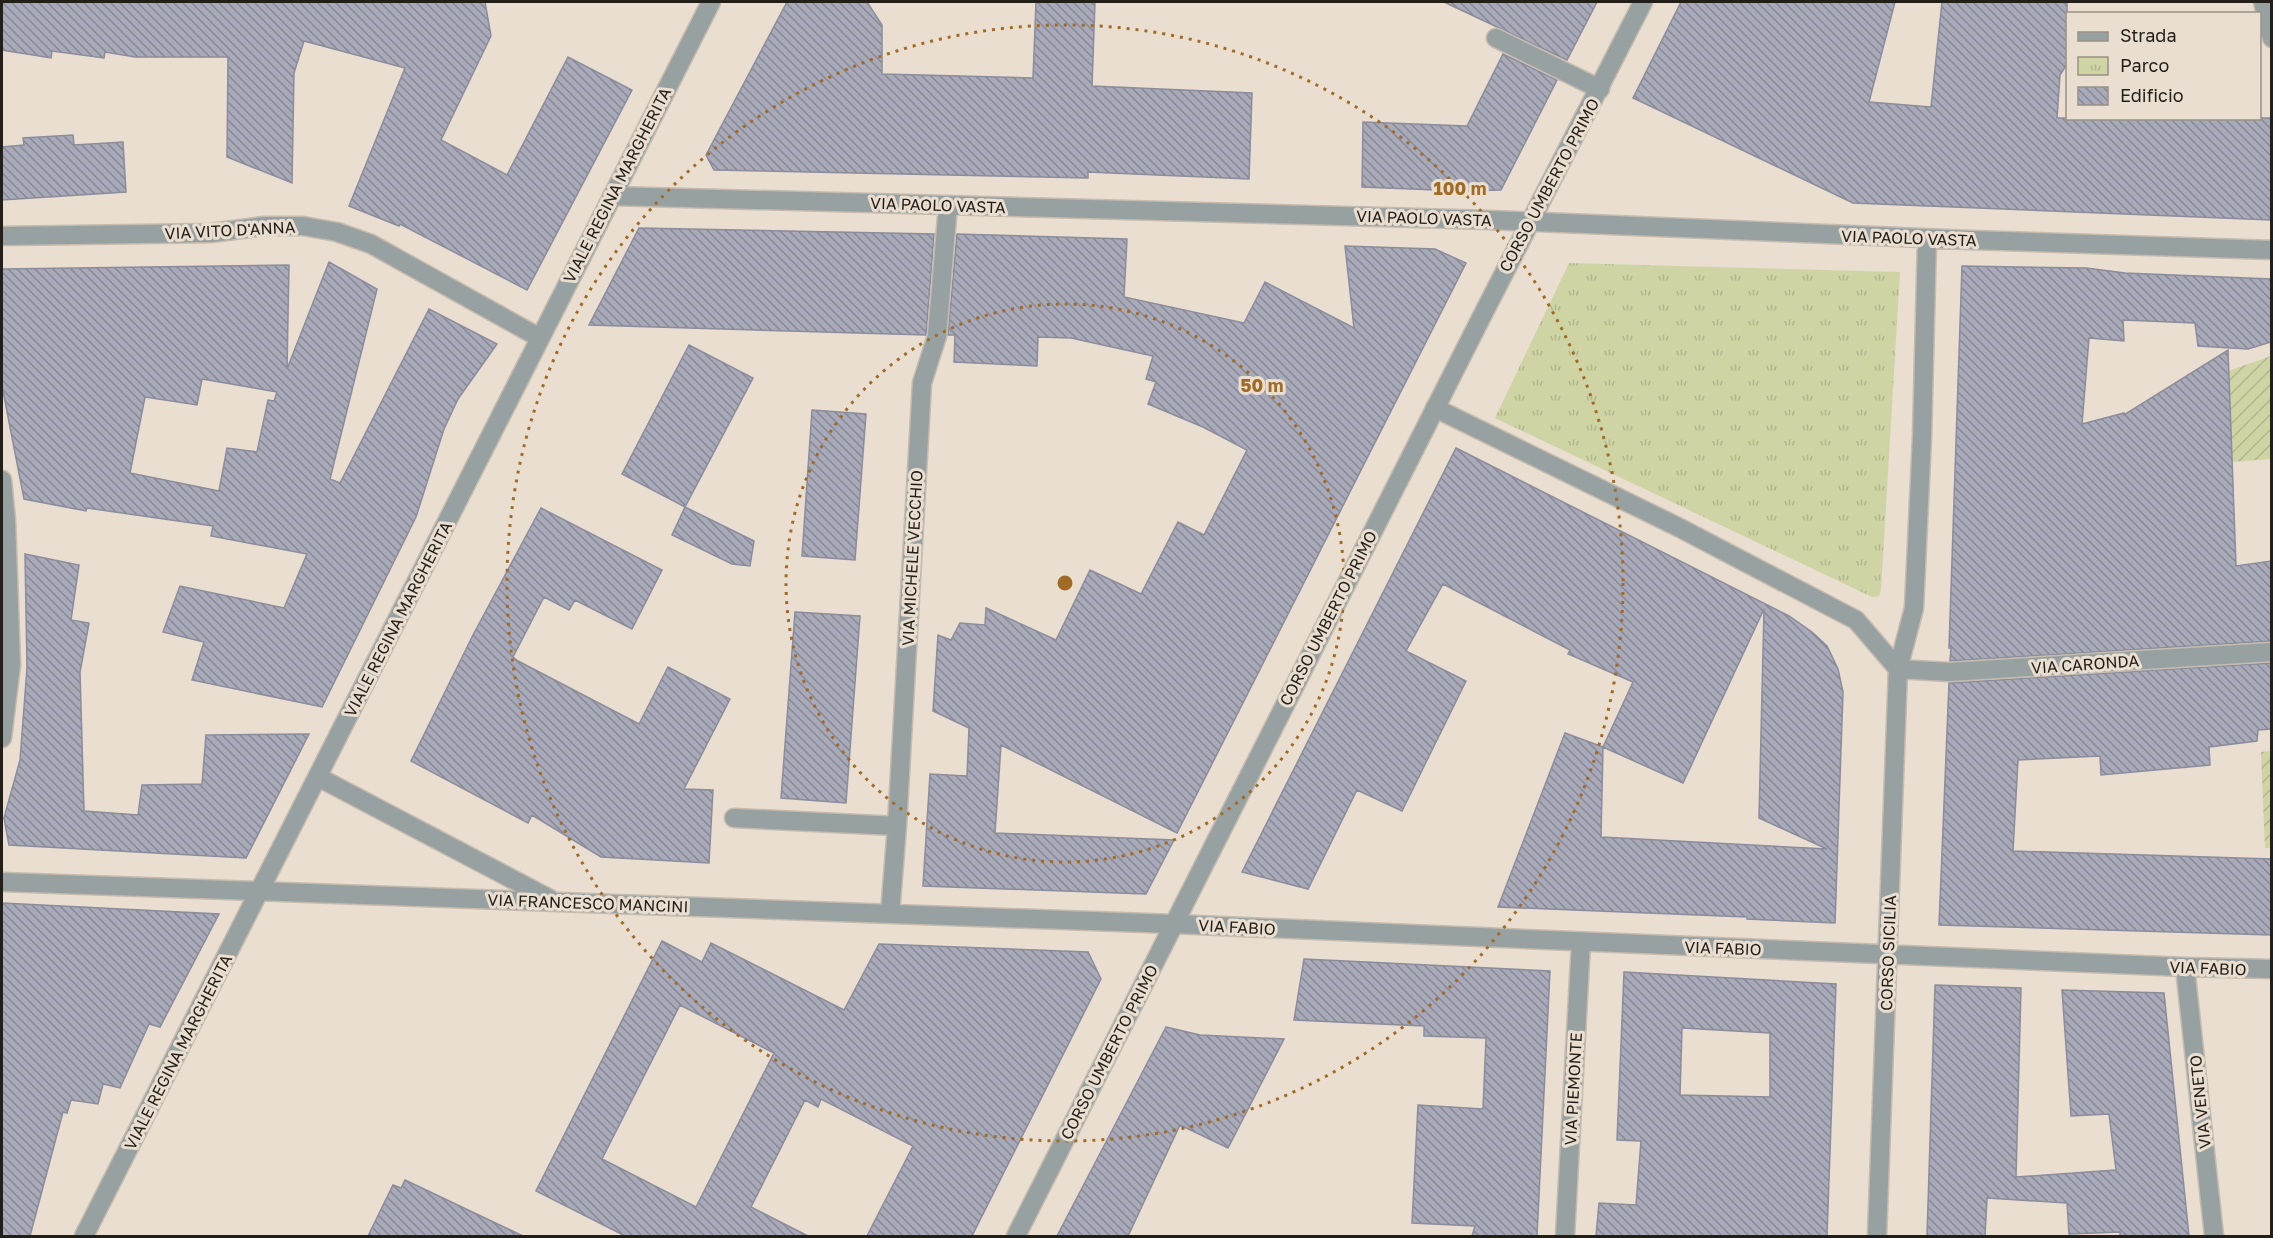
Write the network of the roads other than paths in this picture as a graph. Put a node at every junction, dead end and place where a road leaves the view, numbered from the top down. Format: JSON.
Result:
{"nodes":[{"id":1,"x":711,"y":2,"type":"edge"},
{"id":2,"x":1643,"y":2,"type":"edge"},
{"id":3,"x":2263,"y":2,"type":"edge"},
{"id":4,"x":2267,"y":35,"type":"edge"},
{"id":5,"x":1496,"y":38,"type":"dead end"},
{"id":6,"x":1600,"y":89,"type":"junction"},
{"id":7,"x":612,"y":196,"type":"junction"},
{"id":8,"x":948,"y":205,"type":"junction"},
{"id":9,"x":1530,"y":222,"type":"junction"},
{"id":10,"x":2,"y":236,"type":"edge"},
{"id":11,"x":1927,"y":238,"type":"junction"},
{"id":12,"x":2271,"y":250,"type":"edge"},
{"id":13,"x":540,"y":338,"type":"junction"},
{"id":14,"x":1435,"y":408,"type":"junction"},
{"id":15,"x":2,"y":480,"type":"edge"},
{"id":16,"x":2271,"y":652,"type":"edge"},
{"id":17,"x":1898,"y":669,"type":"junction"},
{"id":18,"x":2,"y":738,"type":"edge"},
{"id":19,"x":318,"y":777,"type":"junction"},
{"id":20,"x":734,"y":818,"type":"dead end"},
{"id":21,"x":897,"y":826,"type":"junction"},
{"id":22,"x":2,"y":882,"type":"edge"},
{"id":23,"x":260,"y":891,"type":"junction"},
{"id":24,"x":555,"y":902,"type":"junction"},
{"id":25,"x":890,"y":914,"type":"junction"},
{"id":26,"x":1174,"y":924,"type":"junction"},
{"id":27,"x":1581,"y":942,"type":"junction"},
{"id":28,"x":1888,"y":954,"type":"junction"},
{"id":29,"x":2186,"y":967,"type":"junction"},
{"id":30,"x":2271,"y":969,"type":"edge"},
{"id":31,"x":84,"y":1236,"type":"edge"},
{"id":32,"x":1016,"y":1236,"type":"edge"},
{"id":33,"x":1565,"y":1236,"type":"edge"},
{"id":34,"x":1876,"y":1236,"type":"edge"},
{"id":35,"x":2214,"y":1236,"type":"edge"}],
"edges":[{"from":1,"to":7,"type":"street","name":"VIALE REGINA MARGHERITA"},
{"from":2,"to":6,"type":"street","name":"CORSO UMBERTO PRIMO"},
{"from":3,"to":4,"type":"street"},
{"from":5,"to":6,"type":"street"},
{"from":6,"to":9,"type":"street","name":"CORSO UMBERTO PRIMO"},
{"from":7,"to":8,"type":"street","name":"VIA PAOLO VASTA"},
{"from":7,"to":13,"type":"street","name":"VIALE REGINA MARGHERITA"},
{"from":8,"to":9,"type":"street","name":"VIA PAOLO VASTA"},
{"from":8,"to":21,"type":"street","name":"VIA MICHELE VECCHIO"},
{"from":9,"to":11,"type":"street","name":"VIA PAOLO VASTA"},
{"from":9,"to":14,"type":"street","name":"CORSO UMBERTO PRIMO"},
{"from":10,"to":13,"type":"street","name":"VIA VITO D'ANNA"},
{"from":11,"to":12,"type":"street","name":"VIA PAOLO VASTA"},
{"from":11,"to":17,"type":"street","name":"CORSO SICILIA"},
{"from":13,"to":19,"type":"street","name":"VIALE REGINA MARGHERITA"},
{"from":14,"to":17,"type":"street"},
{"from":14,"to":26,"type":"street","name":"CORSO UMBERTO PRIMO"},
{"from":15,"to":18,"type":"street"},
{"from":16,"to":17,"type":"street","name":"VIA CARONDA"},
{"from":17,"to":28,"type":"street","name":"CORSO SICILIA"},
{"from":19,"to":23,"type":"street","name":"VIALE REGINA MARGHERITA"},
{"from":19,"to":24,"type":"street"},
{"from":20,"to":21,"type":"street"},
{"from":21,"to":25,"type":"street","name":"VIA MICHELE VECCHIO"},
{"from":22,"to":23,"type":"street","name":"VIA FRANCESCO MANCINI"},
{"from":23,"to":24,"type":"street","name":"VIA FRANCESCO MANCINI"},
{"from":23,"to":31,"type":"street","name":"VIALE REGINA MARGHERITA"},
{"from":24,"to":25,"type":"street","name":"VIA FRANCESCO MANCINI"},
{"from":25,"to":26,"type":"street","name":"VIA FRANCESCO MANCINI"},
{"from":26,"to":27,"type":"street","name":"VIA FABIO"},
{"from":26,"to":32,"type":"street","name":"CORSO UMBERTO PRIMO"},
{"from":27,"to":28,"type":"street","name":"VIA FABIO"},
{"from":27,"to":33,"type":"street","name":"VIA PIEMONTE"},
{"from":28,"to":29,"type":"street","name":"VIA FABIO"},
{"from":28,"to":34,"type":"street","name":"CORSO SICILIA"},
{"from":29,"to":30,"type":"street","name":"VIA FABIO"},
{"from":29,"to":35,"type":"street","name":"VIA VENETO"}]}
